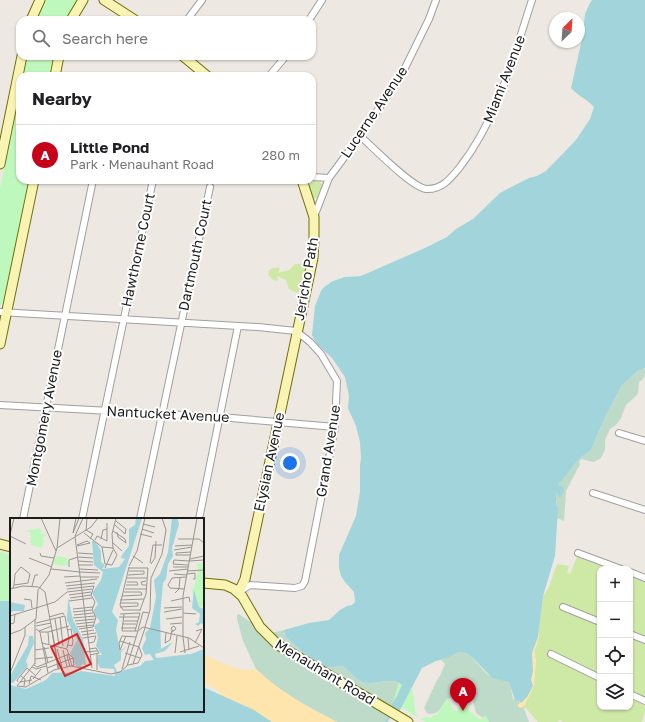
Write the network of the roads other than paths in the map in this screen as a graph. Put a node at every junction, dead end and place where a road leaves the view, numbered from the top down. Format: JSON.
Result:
{"nodes":[{"id":1,"x":40,"y":0,"type":"edge"},
{"id":2,"x":83,"y":0,"type":"edge"},
{"id":3,"x":104,"y":0,"type":"edge"},
{"id":4,"x":202,"y":0,"type":"edge"},
{"id":5,"x":322,"y":0,"type":"edge"},
{"id":6,"x":436,"y":0,"type":"edge"},
{"id":7,"x":532,"y":0,"type":"edge"},
{"id":8,"x":33,"y":16,"type":"edge"},
{"id":9,"x":73,"y":16,"type":"edge"},
{"id":10,"x":129,"y":16,"type":"edge"},
{"id":11,"x":190,"y":16,"type":"edge"},
{"id":12,"x":312,"y":16,"type":"edge"},
{"id":13,"x":21,"y":60,"type":"edge"},
{"id":14,"x":58,"y":60,"type":"edge"},
{"id":15,"x":189,"y":60,"type":"edge"},
{"id":16,"x":283,"y":60,"type":"edge"},
{"id":17,"x":19,"y":72,"type":"edge"},
{"id":18,"x":56,"y":72,"type":"edge"},
{"id":19,"x":202,"y":72,"type":"edge"},
{"id":20,"x":272,"y":72,"type":"edge"},
{"id":21,"x":16,"y":85,"type":"edge"},
{"id":22,"x":360,"y":136,"type":"junction"},
{"id":23,"x":0,"y":164,"type":"edge"},
{"id":24,"x":316,"y":177,"type":"edge"},
{"id":25,"x":329,"y":178,"type":"junction"},
{"id":26,"x":33,"y":184,"type":"edge"},
{"id":27,"x":92,"y":184,"type":"edge"},
{"id":28,"x":152,"y":184,"type":"edge"},
{"id":29,"x":303,"y":184,"type":"edge"},
{"id":30,"x":210,"y":187,"type":"dead end"},
{"id":31,"x":314,"y":217,"type":"junction"},
{"id":32,"x":3,"y":312,"type":"edge"},
{"id":33,"x":65,"y":316,"type":"junction"},
{"id":34,"x":124,"y":320,"type":"junction"},
{"id":35,"x":181,"y":323,"type":"junction"},
{"id":36,"x":238,"y":326,"type":"junction"},
{"id":37,"x":296,"y":331,"type":"junction"},
{"id":38,"x":0,"y":344,"type":"edge"},
{"id":39,"x":0,"y":405,"type":"edge"},
{"id":40,"x":46,"y":408,"type":"junction"},
{"id":41,"x":105,"y":411,"type":"junction"},
{"id":42,"x":162,"y":414,"type":"junction"},
{"id":43,"x":220,"y":417,"type":"junction"},
{"id":44,"x":278,"y":422,"type":"junction"},
{"id":45,"x":335,"y":427,"type":"junction"},
{"id":46,"x":619,"y":432,"type":"dead end"},
{"id":47,"x":645,"y":441,"type":"edge"},
{"id":48,"x":593,"y":492,"type":"dead end"},
{"id":49,"x":645,"y":510,"type":"edge"},
{"id":50,"x":23,"y":518,"type":"edge"},
{"id":51,"x":82,"y":518,"type":"edge"},
{"id":52,"x":140,"y":518,"type":"edge"},
{"id":53,"x":199,"y":518,"type":"edge"},
{"id":54,"x":0,"y":544,"type":"edge"},
{"id":55,"x":10,"y":547,"type":"edge"},
{"id":56,"x":578,"y":553,"type":"dead end"},
{"id":57,"x":613,"y":566,"type":"edge"},
{"id":58,"x":633,"y":573,"type":"edge"},
{"id":59,"x":645,"y":578,"type":"edge"},
{"id":60,"x":204,"y":583,"type":"edge"},
{"id":61,"x":238,"y":592,"type":"junction"},
{"id":62,"x":563,"y":606,"type":"dead end"},
{"id":63,"x":597,"y":621,"type":"edge"},
{"id":64,"x":633,"y":635,"type":"edge"},
{"id":65,"x":645,"y":640,"type":"edge"},
{"id":66,"x":551,"y":654,"type":"dead end"},
{"id":67,"x":597,"y":677,"type":"edge"},
{"id":68,"x":633,"y":695,"type":"edge"},
{"id":69,"x":645,"y":701,"type":"edge"},
{"id":70,"x":408,"y":722,"type":"edge"}],
"edges":[{"from":1,"to":8,"type":"street"},
{"from":2,"to":9,"type":"street"},
{"from":3,"to":10,"type":"street"},
{"from":4,"to":11,"type":"street"},
{"from":5,"to":12,"type":"street"},
{"from":6,"to":22,"type":"street","name":"Lucerne Avenue"},
{"from":7,"to":22,"type":"street","name":"Miami Avenue"},
{"from":13,"to":17,"type":"street"},
{"from":14,"to":18,"type":"street"},
{"from":15,"to":19,"type":"street"},
{"from":16,"to":20,"type":"street"},
{"from":21,"to":23,"type":"street"},
{"from":22,"to":25,"type":"street","name":"Lucerne Avenue"},
{"from":24,"to":25,"type":"street"},
{"from":25,"to":31,"type":"street","name":"Lucerne Avenue"},
{"from":26,"to":32,"type":"street"},
{"from":27,"to":33,"type":"street","name":"Montgomery Avenue"},
{"from":28,"to":34,"type":"street","name":"Hawthorne Court"},
{"from":29,"to":31,"type":"street","name":"Jericho Path"},
{"from":30,"to":35,"type":"street","name":"Dartmouth Court"},
{"from":31,"to":37,"type":"street","name":"Jericho Path"},
{"from":32,"to":33,"type":"street"},
{"from":32,"to":38,"type":"street"},
{"from":33,"to":34,"type":"street"},
{"from":33,"to":40,"type":"street","name":"Montgomery Avenue"},
{"from":34,"to":35,"type":"street"},
{"from":34,"to":41,"type":"street","name":"Hawthorne Court"},
{"from":35,"to":36,"type":"street"},
{"from":35,"to":42,"type":"street","name":"Dartmouth Court"},
{"from":36,"to":37,"type":"street"},
{"from":36,"to":43,"type":"street"},
{"from":37,"to":44,"type":"street","name":"Elysian Avenue"},
{"from":37,"to":45,"type":"street","name":"Grand Avenue"},
{"from":39,"to":40,"type":"street","name":"Nantucket Avenue"},
{"from":40,"to":41,"type":"street","name":"Nantucket Avenue"},
{"from":40,"to":50,"type":"street","name":"Montgomery Avenue"},
{"from":41,"to":42,"type":"street","name":"Nantucket Avenue"},
{"from":41,"to":51,"type":"street","name":"Hawthorne Court"},
{"from":42,"to":43,"type":"street","name":"Nantucket Avenue"},
{"from":42,"to":52,"type":"street","name":"Dartmouth Court"},
{"from":43,"to":44,"type":"street","name":"Nantucket Avenue"},
{"from":43,"to":53,"type":"street"},
{"from":44,"to":45,"type":"street","name":"Nantucket Avenue"},
{"from":44,"to":61,"type":"street","name":"Elysian Avenue"},
{"from":45,"to":61,"type":"street","name":"Grand Avenue"},
{"from":46,"to":47,"type":"street"},
{"from":48,"to":49,"type":"street"},
{"from":54,"to":55,"type":"street"},
{"from":56,"to":57,"type":"street"},
{"from":58,"to":59,"type":"street"},
{"from":60,"to":61,"type":"street"},
{"from":61,"to":70,"type":"street","name":"Menauhant Road"},
{"from":62,"to":63,"type":"street"},
{"from":64,"to":65,"type":"street"},
{"from":66,"to":67,"type":"street"},
{"from":68,"to":69,"type":"street"}]}
